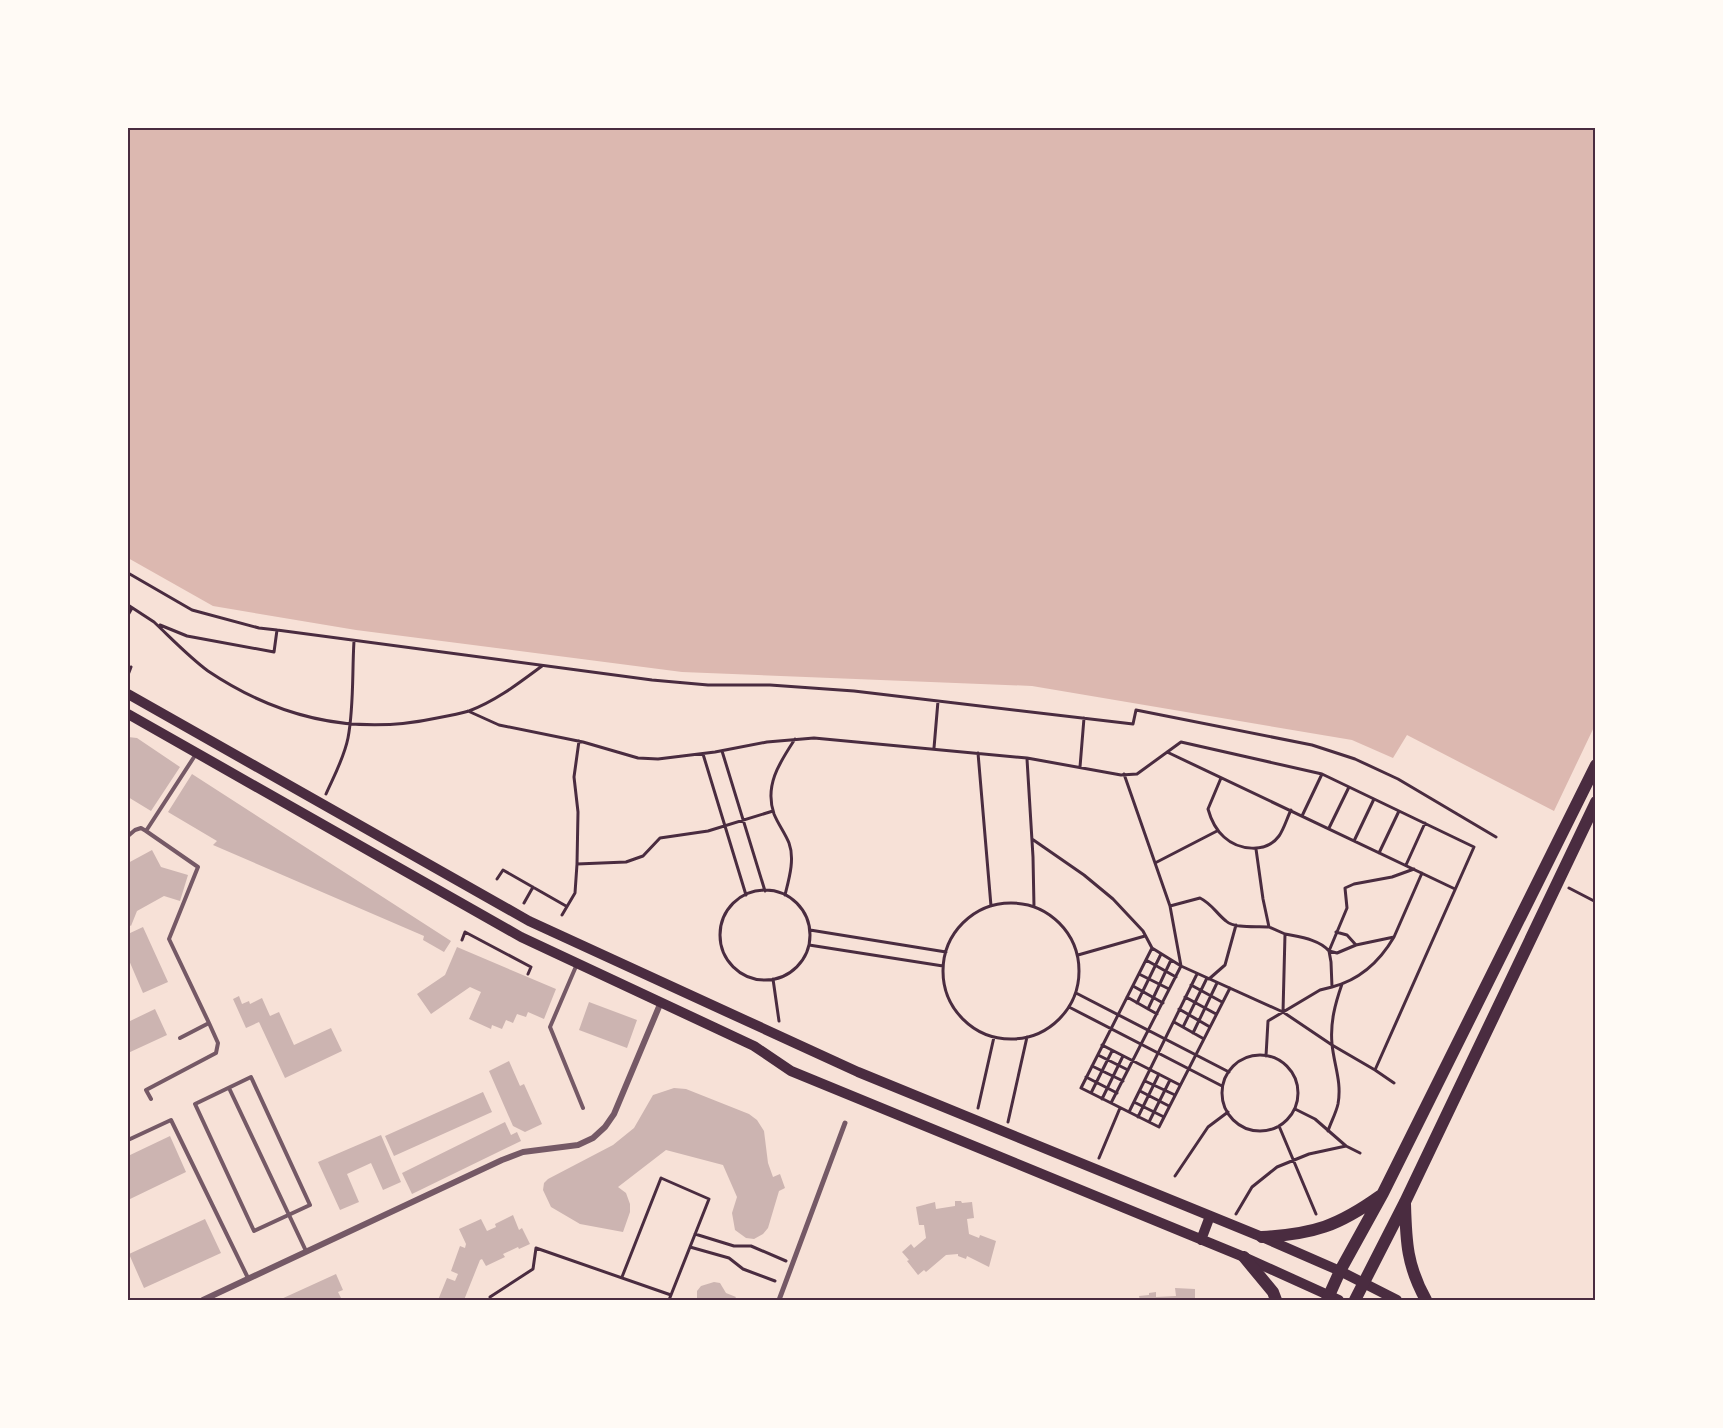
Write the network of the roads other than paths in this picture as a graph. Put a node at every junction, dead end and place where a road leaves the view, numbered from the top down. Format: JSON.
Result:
{"nodes":[{"id":1,"x":128,"y":694,"type":"edge"},
{"id":2,"x":128,"y":714,"type":"edge"},
{"id":3,"x":196,"y":753,"type":"junction"},
{"id":4,"x":1596,"y":765,"type":"edge"},
{"id":5,"x":1596,"y":801,"type":"edge"},
{"id":6,"x":146,"y":831,"type":"junction"},
{"id":7,"x":128,"y":836,"type":"edge"},
{"id":8,"x":578,"y":963,"type":"junction"},
{"id":9,"x":661,"y":1002,"type":"junction"},
{"id":10,"x":209,"y":1023,"type":"junction"},
{"id":11,"x":180,"y":1038,"type":"dead end"},
{"id":12,"x":229,"y":1088,"type":"junction"},
{"id":13,"x":151,"y":1099,"type":"dead end"},
{"id":14,"x":584,"y":1108,"type":"dead end"},
{"id":15,"x":845,"y":1123,"type":"dead end"},
{"id":16,"x":128,"y":1140,"type":"edge"},
{"id":17,"x":1383,"y":1193,"type":"junction"},
{"id":18,"x":1405,"y":1202,"type":"junction"},
{"id":19,"x":289,"y":1215,"type":"junction"},
{"id":20,"x":1210,"y":1216,"type":"junction"},
{"id":21,"x":1262,"y":1237,"type":"junction"},
{"id":22,"x":1201,"y":1240,"type":"junction"},
{"id":23,"x":306,"y":1252,"type":"junction"},
{"id":24,"x":1244,"y":1257,"type":"junction"},
{"id":25,"x":1340,"y":1271,"type":"junction"},
{"id":26,"x":248,"y":1279,"type":"junction"},
{"id":27,"x":1363,"y":1283,"type":"junction"},
{"id":28,"x":1331,"y":1299,"type":"edge"},
{"id":29,"x":203,"y":1300,"type":"edge"},
{"id":30,"x":779,"y":1300,"type":"edge"},
{"id":31,"x":1276,"y":1300,"type":"edge"},
{"id":32,"x":1355,"y":1300,"type":"edge"},
{"id":33,"x":1397,"y":1300,"type":"edge"},
{"id":34,"x":1426,"y":1300,"type":"edge"}],
"edges":[{"from":1,"to":20,"type":"main road"},
{"from":2,"to":3,"type":"main road"},
{"from":3,"to":6,"type":"lane"},
{"from":3,"to":8,"type":"main road"},
{"from":4,"to":17,"type":"main road"},
{"from":5,"to":18,"type":"main road"},
{"from":6,"to":7,"type":"lane"},
{"from":6,"to":10,"type":"lane"},
{"from":8,"to":9,"type":"main road"},
{"from":8,"to":14,"type":"lane"},
{"from":9,"to":22,"type":"main road"},
{"from":9,"to":23,"type":"street"},
{"from":10,"to":11,"type":"lane"},
{"from":10,"to":13,"type":"lane"},
{"from":12,"to":19,"type":"lane"},
{"from":12,"to":19,"type":"lane"},
{"from":12,"to":19,"type":"lane"},
{"from":15,"to":30,"type":"street"},
{"from":16,"to":26,"type":"lane"},
{"from":17,"to":21,"type":"main road"},
{"from":17,"to":25,"type":"main road"},
{"from":18,"to":27,"type":"main road"},
{"from":18,"to":34,"type":"main road"},
{"from":19,"to":23,"type":"lane"},
{"from":20,"to":21,"type":"main road"},
{"from":20,"to":22,"type":"main road"},
{"from":21,"to":25,"type":"main road"},
{"from":22,"to":24,"type":"main road"},
{"from":23,"to":26,"type":"street"},
{"from":24,"to":28,"type":"main road"},
{"from":24,"to":31,"type":"main road"},
{"from":25,"to":27,"type":"main road"},
{"from":25,"to":28,"type":"main road"},
{"from":26,"to":29,"type":"street"},
{"from":27,"to":32,"type":"main road"},
{"from":27,"to":33,"type":"main road"}]}
